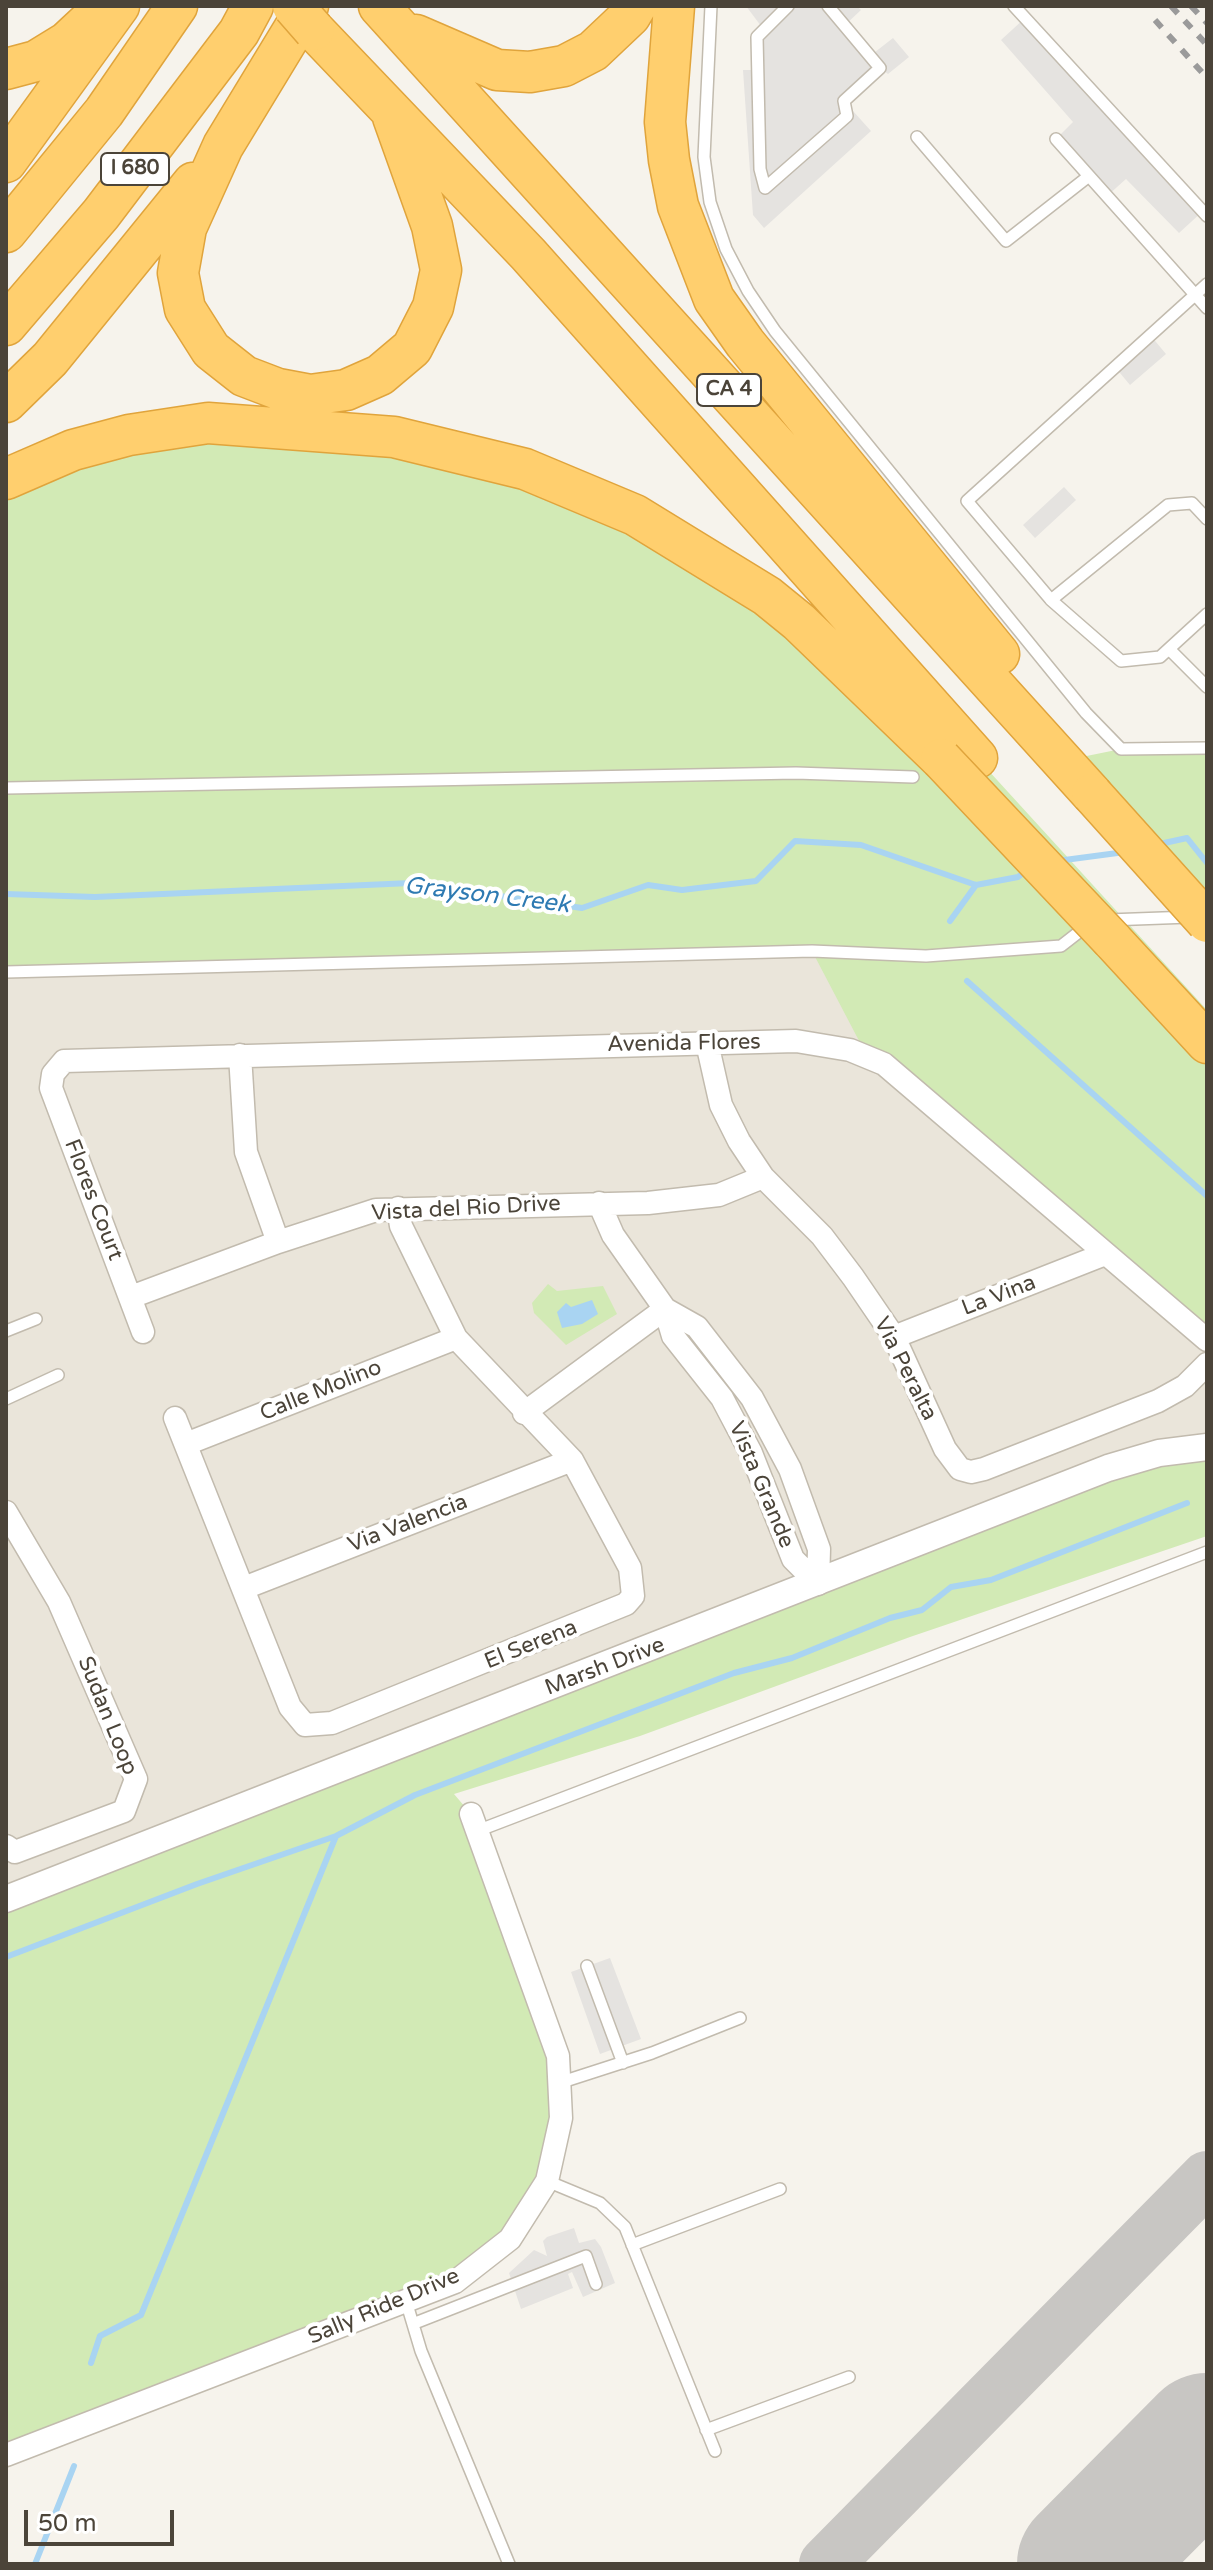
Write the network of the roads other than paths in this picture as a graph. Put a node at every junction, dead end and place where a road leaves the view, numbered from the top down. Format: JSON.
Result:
{"nodes":[{"id":1,"x":106,"y":6,"type":"edge"},
{"id":2,"x":119,"y":6,"type":"edge"},
{"id":3,"x":177,"y":6,"type":"edge"},
{"id":4,"x":253,"y":6,"type":"edge"},
{"id":5,"x":636,"y":6,"type":"edge"},
{"id":6,"x":674,"y":6,"type":"edge"},
{"id":7,"x":711,"y":6,"type":"edge"},
{"id":8,"x":788,"y":6,"type":"edge"},
{"id":9,"x":828,"y":6,"type":"edge"},
{"id":10,"x":1014,"y":6,"type":"edge"},
{"id":11,"x":305,"y":14,"type":"edge"},
{"id":12,"x":389,"y":16,"type":"edge"},
{"id":13,"x":6,"y":69,"type":"edge"},
{"id":14,"x":389,"y":106,"type":"junction"},
{"id":15,"x":917,"y":137,"type":"dead end"},
{"id":16,"x":1056,"y":139,"type":"dead end"},
{"id":17,"x":223,"y":146,"type":"junction"},
{"id":18,"x":6,"y":162,"type":"edge"},
{"id":19,"x":1089,"y":176,"type":"junction"},
{"id":20,"x":1207,"y":216,"type":"edge"},
{"id":21,"x":6,"y":232,"type":"edge"},
{"id":22,"x":1207,"y":284,"type":"edge"},
{"id":23,"x":1195,"y":295,"type":"junction"},
{"id":24,"x":1207,"y":308,"type":"edge"},
{"id":25,"x":6,"y":325,"type":"edge"},
{"id":26,"x":6,"y":402,"type":"edge"},
{"id":27,"x":6,"y":479,"type":"edge"},
{"id":28,"x":1207,"y":498,"type":"edge"},
{"id":29,"x":1196,"y":507,"type":"junction"},
{"id":30,"x":1207,"y":519,"type":"edge"},
{"id":31,"x":1051,"y":600,"type":"junction"},
{"id":32,"x":1207,"y":614,"type":"edge"},
{"id":33,"x":1169,"y":649,"type":"junction"},
{"id":34,"x":1207,"y":687,"type":"edge"},
{"id":35,"x":1207,"y":748,"type":"edge"},
{"id":36,"x":1065,"y":756,"type":"junction"},
{"id":37,"x":944,"y":765,"type":"junction"},
{"id":38,"x":6,"y":788,"type":"edge"},
{"id":39,"x":1207,"y":916,"type":"edge"},
{"id":40,"x":1207,"y":922,"type":"edge"},
{"id":41,"x":1127,"y":939,"type":"junction"},
{"id":42,"x":6,"y":972,"type":"edge"},
{"id":43,"x":1207,"y":1010,"type":"edge"},
{"id":44,"x":707,"y":1043,"type":"junction"},
{"id":45,"x":1207,"y":1043,"type":"edge"},
{"id":46,"x":240,"y":1055,"type":"junction"},
{"id":47,"x":57,"y":1068,"type":"joint"},
{"id":48,"x":763,"y":1177,"type":"junction"},
{"id":49,"x":599,"y":1203,"type":"junction"},
{"id":50,"x":398,"y":1208,"type":"junction"},
{"id":51,"x":278,"y":1242,"type":"junction"},
{"id":52,"x":1105,"y":1254,"type":"junction"},
{"id":53,"x":131,"y":1297,"type":"junction"},
{"id":54,"x":665,"y":1309,"type":"junction"},
{"id":55,"x":36,"y":1319,"type":"dead end"},
{"id":56,"x":6,"y":1331,"type":"edge"},
{"id":57,"x":143,"y":1332,"type":"dead end"},
{"id":58,"x":894,"y":1337,"type":"junction"},
{"id":59,"x":456,"y":1338,"type":"junction"},
{"id":60,"x":1207,"y":1340,"type":"edge"},
{"id":61,"x":1207,"y":1364,"type":"edge"},
{"id":62,"x":58,"y":1375,"type":"dead end"},
{"id":63,"x":6,"y":1399,"type":"edge"},
{"id":64,"x":524,"y":1413,"type":"junction"},
{"id":65,"x":175,"y":1418,"type":"dead end"},
{"id":66,"x":186,"y":1444,"type":"junction"},
{"id":67,"x":1207,"y":1447,"type":"edge"},
{"id":68,"x":572,"y":1460,"type":"junction"},
{"id":69,"x":6,"y":1512,"type":"edge"},
{"id":70,"x":1207,"y":1552,"type":"edge"},
{"id":71,"x":818,"y":1584,"type":"junction"},
{"id":72,"x":244,"y":1588,"type":"junction"},
{"id":73,"x":474,"y":1822,"type":"joint"},
{"id":74,"x":6,"y":1846,"type":"edge"},
{"id":75,"x":6,"y":1899,"type":"edge"},
{"id":76,"x":587,"y":1966,"type":"dead end"},
{"id":77,"x":740,"y":2018,"type":"dead end"},
{"id":78,"x":623,"y":2063,"type":"junction"},
{"id":79,"x":559,"y":2083,"type":"junction"},
{"id":80,"x":547,"y":2181,"type":"junction"},
{"id":81,"x":780,"y":2189,"type":"dead end"},
{"id":82,"x":632,"y":2245,"type":"junction"},
{"id":83,"x":596,"y":2284,"type":"dead end"},
{"id":84,"x":406,"y":2301,"type":"junction"},
{"id":85,"x":415,"y":2323,"type":"junction"},
{"id":86,"x":849,"y":2377,"type":"dead end"},
{"id":87,"x":706,"y":2430,"type":"junction"},
{"id":88,"x":715,"y":2451,"type":"dead end"},
{"id":89,"x":6,"y":2455,"type":"edge"},
{"id":90,"x":509,"y":2564,"type":"edge"}],
"edges":[{"from":1,"to":13,"type":"highway"},
{"from":2,"to":18,"type":"highway"},
{"from":3,"to":21,"type":"highway","number":"I 680"},
{"from":4,"to":25,"type":"highway","number":"I 680"},
{"from":5,"to":12,"type":"highway"},
{"from":6,"to":36,"type":"highway"},
{"from":7,"to":35,"type":"lane"},
{"from":8,"to":9,"type":"lane"},
{"from":10,"to":20,"type":"lane"},
{"from":11,"to":14,"type":"highway","number":"CA 4"},
{"from":11,"to":17,"type":"highway"},
{"from":12,"to":36,"type":"highway","number":"CA 4"},
{"from":14,"to":17,"type":"highway"},
{"from":14,"to":37,"type":"highway","number":"CA 4"},
{"from":15,"to":19,"type":"lane"},
{"from":16,"to":19,"type":"lane"},
{"from":17,"to":26,"type":"highway"},
{"from":19,"to":23,"type":"lane"},
{"from":22,"to":23,"type":"lane"},
{"from":23,"to":24,"type":"lane"},
{"from":23,"to":31,"type":"lane"},
{"from":27,"to":37,"type":"highway"},
{"from":28,"to":29,"type":"lane"},
{"from":29,"to":30,"type":"lane"},
{"from":29,"to":31,"type":"lane"},
{"from":31,"to":33,"type":"lane"},
{"from":32,"to":33,"type":"lane"},
{"from":33,"to":34,"type":"lane"},
{"from":36,"to":40,"type":"highway","bridge":true},
{"from":37,"to":38,"type":"lane"},
{"from":37,"to":41,"type":"highway","number":"CA 4"},
{"from":39,"to":42,"type":"lane"},
{"from":41,"to":43,"type":"highway","number":"CA 4"},
{"from":41,"to":45,"type":"highway"},
{"from":44,"to":46,"type":"street","name":"Avenida Flores"},
{"from":44,"to":48,"type":"street","name":"Via Peralta"},
{"from":44,"to":52,"type":"street","name":"Avenida Flores"},
{"from":46,"to":47,"type":"street","name":"Avenida Flores"},
{"from":46,"to":51,"type":"street"},
{"from":47,"to":53,"type":"street","name":"Flores Court"},
{"from":48,"to":49,"type":"street","name":"Vista del Rio Drive"},
{"from":48,"to":58,"type":"street","name":"Via Peralta"},
{"from":49,"to":50,"type":"street","name":"Vista del Rio Drive"},
{"from":49,"to":54,"type":"street","name":"Vista Grande"},
{"from":50,"to":51,"type":"street","name":"Vista del Rio Drive"},
{"from":50,"to":59,"type":"street","name":"El Serena"},
{"from":51,"to":53,"type":"street","name":"Vista del Rio Drive"},
{"from":52,"to":58,"type":"street","name":"La Vina"},
{"from":52,"to":60,"type":"street","name":"Avenida Flores"},
{"from":53,"to":57,"type":"street","name":"Flores Court"},
{"from":54,"to":64,"type":"street"},
{"from":54,"to":71,"type":"street","name":"Vista Grande"},
{"from":55,"to":56,"type":"lane"},
{"from":58,"to":61,"type":"street","name":"Via Peralta"},
{"from":59,"to":64,"type":"street","name":"El Serena"},
{"from":59,"to":66,"type":"street","name":"Calle Molino"},
{"from":62,"to":63,"type":"lane"},
{"from":64,"to":68,"type":"street","name":"El Serena"},
{"from":65,"to":66,"type":"street","name":"El Serena"},
{"from":66,"to":72,"type":"street","name":"El Serena"},
{"from":67,"to":71,"type":"street","name":"Marsh Drive"},
{"from":68,"to":72,"type":"street","name":"Via Valencia"},
{"from":68,"to":72,"type":"street","name":"El Serena"},
{"from":69,"to":74,"type":"street","name":"Sudan Loop"},
{"from":70,"to":73,"type":"lane"},
{"from":71,"to":75,"type":"street","name":"Marsh Drive"},
{"from":73,"to":79,"type":"street","name":"Sally Ride Drive"},
{"from":76,"to":78,"type":"lane"},
{"from":77,"to":78,"type":"lane"},
{"from":78,"to":79,"type":"lane"},
{"from":79,"to":80,"type":"street","name":"Sally Ride Drive"},
{"from":80,"to":82,"type":"lane"},
{"from":80,"to":84,"type":"street","name":"Sally Ride Drive"},
{"from":81,"to":82,"type":"lane"},
{"from":82,"to":87,"type":"lane"},
{"from":83,"to":85,"type":"lane"},
{"from":84,"to":85,"type":"lane"},
{"from":84,"to":89,"type":"street","name":"Sally Ride Drive"},
{"from":85,"to":90,"type":"lane"},
{"from":86,"to":87,"type":"lane"},
{"from":87,"to":88,"type":"lane"}]}
